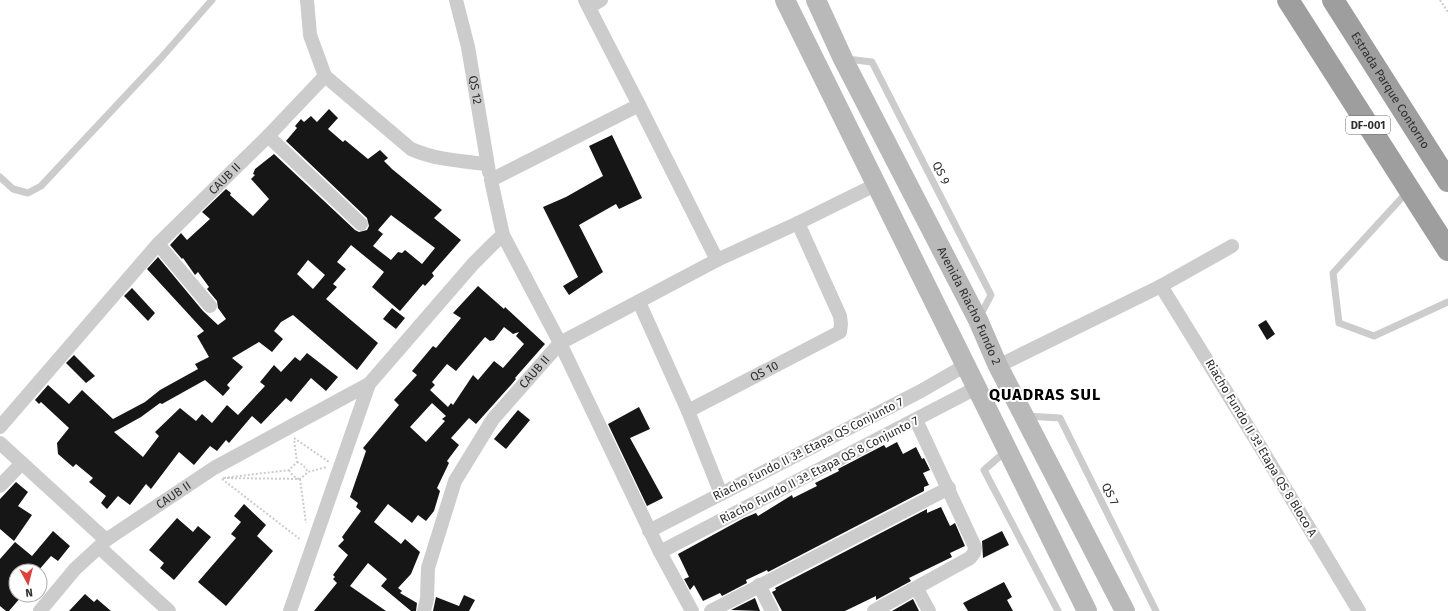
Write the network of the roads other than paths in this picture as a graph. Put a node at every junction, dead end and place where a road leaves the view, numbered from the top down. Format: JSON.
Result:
{"nodes":[{"id":1,"x":212,"y":0,"type":"edge"},
{"id":2,"x":307,"y":0,"type":"edge"},
{"id":3,"x":456,"y":0,"type":"edge"},
{"id":4,"x":601,"y":0,"type":"edge"},
{"id":5,"x":785,"y":0,"type":"edge"},
{"id":6,"x":816,"y":0,"type":"edge"},
{"id":7,"x":1288,"y":0,"type":"edge"},
{"id":8,"x":1333,"y":0,"type":"edge"},
{"id":9,"x":587,"y":3,"type":"edge"},
{"id":10,"x":325,"y":76,"type":"junction"},
{"id":11,"x":639,"y":105,"type":"junction"},
{"id":12,"x":268,"y":136,"type":"junction"},
{"id":13,"x":487,"y":164,"type":"junction"},
{"id":14,"x":0,"y":177,"type":"edge"},
{"id":15,"x":491,"y":180,"type":"junction"},
{"id":16,"x":1448,"y":181,"type":"edge"},
{"id":17,"x":875,"y":185,"type":"junction"},
{"id":18,"x":1410,"y":190,"type":"junction"},
{"id":19,"x":798,"y":223,"type":"junction"},
{"id":20,"x":361,"y":224,"type":"dead end"},
{"id":21,"x":503,"y":235,"type":"junction"},
{"id":22,"x":158,"y":244,"type":"junction"},
{"id":23,"x":1232,"y":246,"type":"dead end"},
{"id":24,"x":1448,"y":250,"type":"edge"},
{"id":25,"x":717,"y":260,"type":"junction"},
{"id":26,"x":1161,"y":286,"type":"junction"},
{"id":27,"x":638,"y":302,"type":"junction"},
{"id":28,"x":1448,"y":302,"type":"edge"},
{"id":29,"x":210,"y":306,"type":"dead end"},
{"id":30,"x":560,"y":343,"type":"junction"},
{"id":31,"x":966,"y":365,"type":"junction"},
{"id":32,"x":998,"y":366,"type":"junction"},
{"id":33,"x":369,"y":384,"type":"junction"},
{"id":34,"x":978,"y":387,"type":"junction"},
{"id":35,"x":922,"y":390,"type":"junction"},
{"id":36,"x":934,"y":410,"type":"junction"},
{"id":37,"x":688,"y":411,"type":"junction"},
{"id":38,"x":1024,"y":415,"type":"junction"},
{"id":39,"x":916,"y":420,"type":"junction"},
{"id":40,"x":0,"y":427,"type":"edge"},
{"id":41,"x":0,"y":443,"type":"edge"},
{"id":42,"x":1008,"y":449,"type":"junction"},
{"id":43,"x":22,"y":463,"type":"junction"},
{"id":44,"x":0,"y":486,"type":"edge"},
{"id":45,"x":949,"y":488,"type":"junction"},
{"id":46,"x":721,"y":494,"type":"junction"},
{"id":47,"x":691,"y":510,"type":"junction"},
{"id":48,"x":650,"y":531,"type":"junction"},
{"id":49,"x":701,"y":531,"type":"junction"},
{"id":50,"x":103,"y":543,"type":"junction"},
{"id":51,"x":660,"y":552,"type":"junction"},
{"id":52,"x":759,"y":585,"type":"junction"},
{"id":53,"x":917,"y":589,"type":"junction"},
{"id":54,"x":1116,"y":607,"type":"edge"},
{"id":55,"x":40,"y":611,"type":"edge"},
{"id":56,"x":169,"y":611,"type":"edge"},
{"id":57,"x":290,"y":611,"type":"edge"},
{"id":58,"x":424,"y":611,"type":"edge"},
{"id":59,"x":692,"y":611,"type":"edge"},
{"id":60,"x":711,"y":611,"type":"edge"},
{"id":61,"x":772,"y":611,"type":"edge"},
{"id":62,"x":874,"y":611,"type":"edge"},
{"id":63,"x":929,"y":611,"type":"edge"},
{"id":64,"x":1058,"y":611,"type":"edge"},
{"id":65,"x":1087,"y":611,"type":"edge"},
{"id":66,"x":1156,"y":611,"type":"edge"},
{"id":67,"x":1359,"y":611,"type":"edge"}],
"edges":[{"from":1,"to":14,"type":"lane"},
{"from":2,"to":10,"type":"street"},
{"from":3,"to":13,"type":"street","name":"QS 12"},
{"from":4,"to":9,"type":"street"},
{"from":5,"to":17,"type":"main road"},
{"from":6,"to":32,"type":"main road","name":"Avenida Riacho Fundo 2"},
{"from":7,"to":18,"type":"highway","number":"DF-001"},
{"from":8,"to":16,"type":"highway","name":"Estrada Parque Contorno","number":"DF-001"},
{"from":9,"to":11,"type":"street"},
{"from":10,"to":12,"type":"street","name":"CAUB II"},
{"from":10,"to":13,"type":"street"},
{"from":11,"to":15,"type":"street"},
{"from":11,"to":25,"type":"street"},
{"from":12,"to":20,"type":"street"},
{"from":12,"to":22,"type":"street","name":"CAUB II"},
{"from":13,"to":15,"type":"street","name":"QS 12"},
{"from":15,"to":21,"type":"street","name":"QS 12"},
{"from":17,"to":19,"type":"street"},
{"from":17,"to":31,"type":"main road"},
{"from":18,"to":24,"type":"highway","number":"DF-001"},
{"from":18,"to":28,"type":"lane"},
{"from":19,"to":25,"type":"street"},
{"from":19,"to":37,"type":"street","name":"QS 10"},
{"from":21,"to":30,"type":"street","name":"QS 12"},
{"from":21,"to":33,"type":"street","name":"CAUB II"},
{"from":22,"to":29,"type":"street"},
{"from":22,"to":40,"type":"street","name":"CAUB II"},
{"from":23,"to":26,"type":"street"},
{"from":25,"to":27,"type":"street"},
{"from":26,"to":32,"type":"street"},
{"from":26,"to":67,"type":"street","name":"Riacho Fundo II 3ª Etapa QS 8 Bloco A"},
{"from":27,"to":30,"type":"street"},
{"from":27,"to":37,"type":"street"},
{"from":30,"to":48,"type":"street","name":"CAUB II"},
{"from":30,"to":58,"type":"street","name":"CAUB II"},
{"from":31,"to":34,"type":"main road"},
{"from":31,"to":35,"type":"street","name":"Riacho Fundo II 3ª Etapa QS Conjunto 7"},
{"from":32,"to":38,"type":"main road","name":"Avenida Riacho Fundo 2"},
{"from":33,"to":50,"type":"street","name":"CAUB II"},
{"from":33,"to":57,"type":"street","name":"CAUB II"},
{"from":34,"to":36,"type":"street","name":"Riacho Fundo II 3ª Etapa QS 8 Conjunto 7"},
{"from":34,"to":42,"type":"main road"},
{"from":35,"to":36,"type":"street"},
{"from":35,"to":46,"type":"street","name":"Riacho Fundo II 3ª Etapa QS Conjunto 7"},
{"from":36,"to":39,"type":"street","name":"Riacho Fundo II 3ª Etapa QS 8 Conjunto 7"},
{"from":37,"to":46,"type":"street"},
{"from":38,"to":54,"type":"main road","name":"Avenida Riacho Fundo 2"},
{"from":38,"to":66,"type":"lane","name":"QS 7"},
{"from":39,"to":45,"type":"street"},
{"from":39,"to":49,"type":"street","name":"Riacho Fundo II 3ª Etapa QS 8 Conjunto 7"},
{"from":41,"to":43,"type":"street"},
{"from":42,"to":64,"type":"lane"},
{"from":42,"to":65,"type":"main road"},
{"from":43,"to":44,"type":"street"},
{"from":43,"to":50,"type":"street"},
{"from":45,"to":52,"type":"street"},
{"from":45,"to":53,"type":"street"},
{"from":46,"to":47,"type":"street","name":"Riacho Fundo II 3ª Etapa QS Conjunto 7"},
{"from":47,"to":48,"type":"street","name":"Riacho Fundo II 3ª Etapa QS Conjunto 7"},
{"from":47,"to":49,"type":"street"},
{"from":48,"to":51,"type":"street","name":"CAUB II"},
{"from":49,"to":51,"type":"street","name":"Riacho Fundo II 3ª Etapa QS 8 Conjunto 7"},
{"from":50,"to":55,"type":"street","name":"CAUB II"},
{"from":50,"to":56,"type":"street"},
{"from":51,"to":59,"type":"street","name":"CAUB II"},
{"from":52,"to":60,"type":"street"},
{"from":52,"to":61,"type":"street"},
{"from":53,"to":62,"type":"street"},
{"from":53,"to":63,"type":"street"}]}
